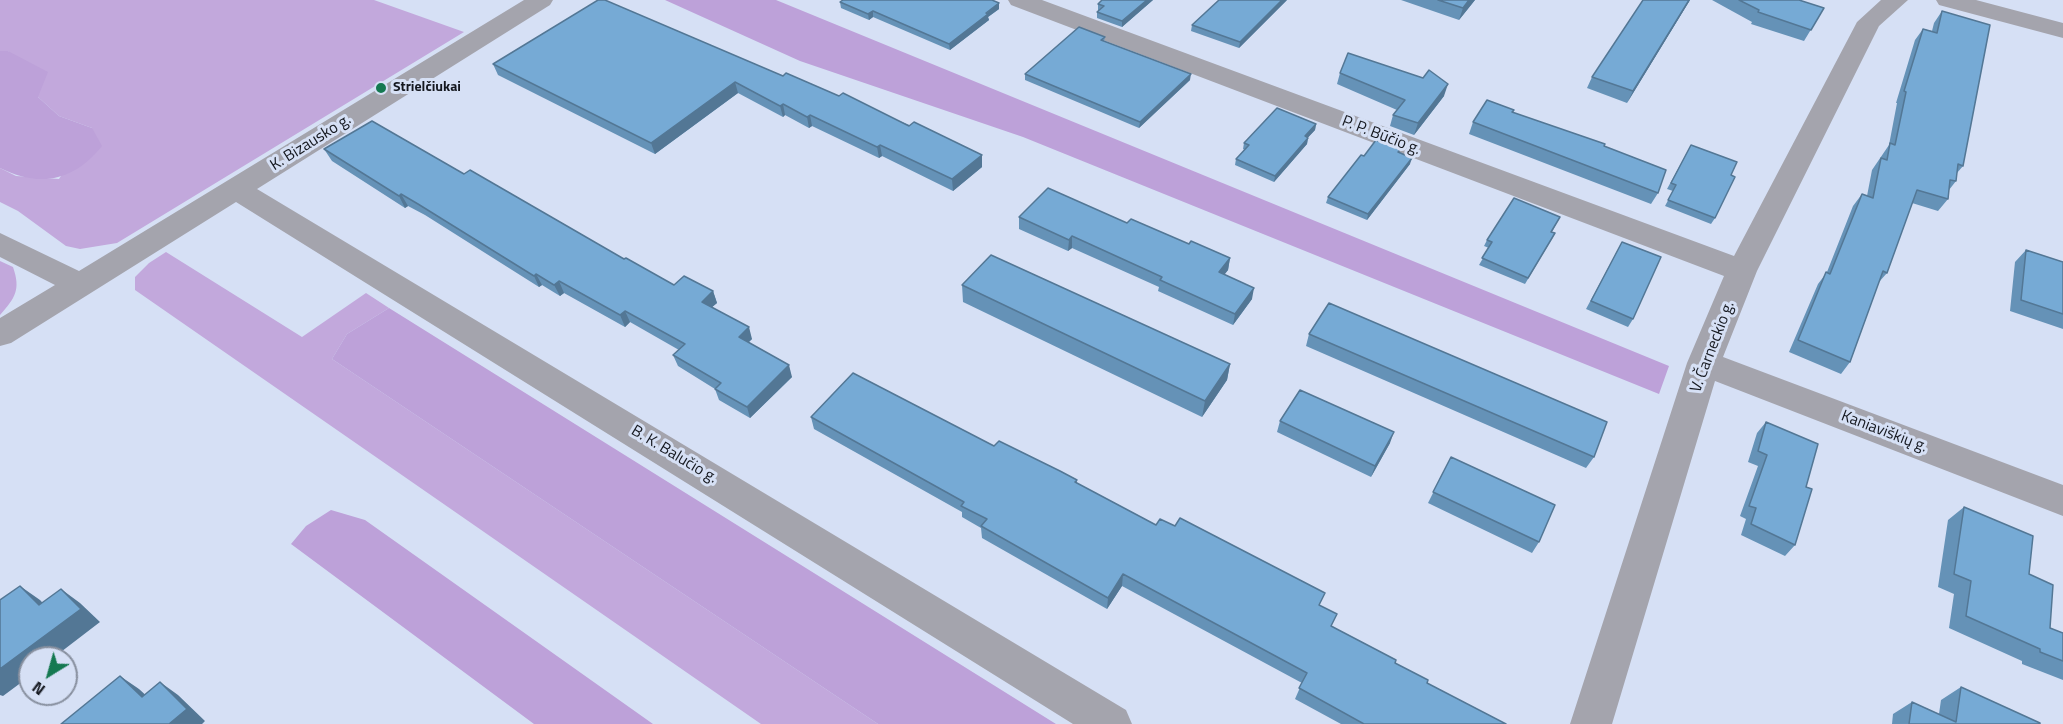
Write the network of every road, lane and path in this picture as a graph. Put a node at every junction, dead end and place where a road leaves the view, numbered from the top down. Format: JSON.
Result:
{"nodes":[{"id":1,"x":541,"y":0,"type":"edge"},
{"id":2,"x":1020,"y":0,"type":"edge"},
{"id":3,"x":1896,"y":0,"type":"edge"},
{"id":4,"x":1948,"y":0,"type":"edge"},
{"id":5,"x":2063,"y":31,"type":"edge"},
{"id":6,"x":236,"y":189,"type":"junction"},
{"id":7,"x":0,"y":244,"type":"edge"},
{"id":8,"x":1743,"y":271,"type":"junction"},
{"id":9,"x":81,"y":285,"type":"junction"},
{"id":10,"x":0,"y":334,"type":"edge"},
{"id":11,"x":1704,"y":363,"type":"junction"},
{"id":12,"x":2063,"y":501,"type":"edge"},
{"id":13,"x":1111,"y":724,"type":"edge"},
{"id":14,"x":1591,"y":724,"type":"edge"}],
"edges":[{"from":1,"to":6,"type":"street","name":"K. Bizausko g."},
{"from":2,"to":8,"type":"street","name":"P. P. Būčio g."},
{"from":3,"to":8,"type":"street","name":"V. Čarneckio g."},
{"from":4,"to":5,"type":"street"},
{"from":6,"to":9,"type":"street","name":"K. Bizausko g."},
{"from":6,"to":13,"type":"street","name":"B. K. Balučio g."},
{"from":7,"to":9,"type":"street"},
{"from":8,"to":11,"type":"street","name":"V. Čarneckio g."},
{"from":9,"to":10,"type":"street","name":"K. Bizausko g."},
{"from":11,"to":12,"type":"street","name":"Kaniaviškių g."},
{"from":11,"to":14,"type":"street","name":"V. Čarneckio g."}]}
